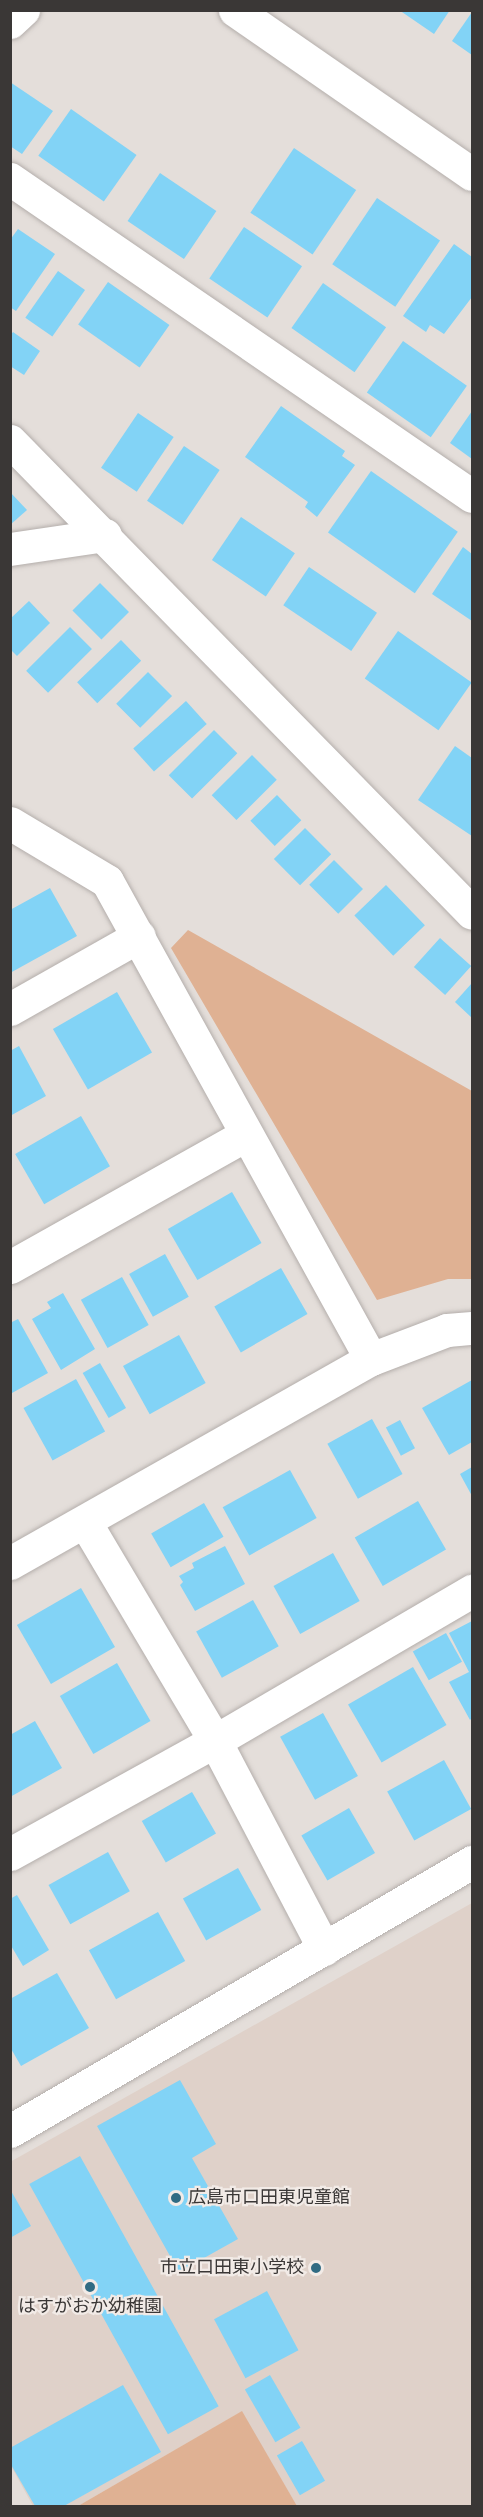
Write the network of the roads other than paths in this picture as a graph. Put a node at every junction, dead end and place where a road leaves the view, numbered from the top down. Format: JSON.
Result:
{"nodes":[{"id":1,"x":23,"y":10,"type":"edge"},
{"id":2,"x":235,"y":10,"type":"edge"},
{"id":3,"x":10,"y":22,"type":"edge"},
{"id":4,"x":472,"y":174,"type":"edge"},
{"id":5,"x":10,"y":179,"type":"edge"},
{"id":6,"x":10,"y":441,"type":"edge"},
{"id":7,"x":472,"y":496,"type":"edge"},
{"id":8,"x":105,"y":535,"type":"junction"},
{"id":9,"x":10,"y":549,"type":"edge"},
{"id":10,"x":10,"y":823,"type":"edge"},
{"id":11,"x":472,"y":913,"type":"edge"},
{"id":12,"x":139,"y":936,"type":"junction"},
{"id":13,"x":10,"y":1009,"type":"edge"},
{"id":14,"x":245,"y":1135,"type":"junction"},
{"id":15,"x":10,"y":1267,"type":"edge"},
{"id":16,"x":472,"y":1328,"type":"edge"},
{"id":17,"x":371,"y":1359,"type":"junction"},
{"id":18,"x":86,"y":1522,"type":"junction"},
{"id":19,"x":10,"y":1563,"type":"edge"},
{"id":20,"x":472,"y":1591,"type":"edge"},
{"id":21,"x":215,"y":1741,"type":"junction"},
{"id":22,"x":10,"y":1854,"type":"edge"},
{"id":23,"x":472,"y":1862,"type":"edge"},
{"id":24,"x":324,"y":1949,"type":"junction"},
{"id":25,"x":10,"y":2131,"type":"edge"}],
"edges":[{"from":1,"to":3,"type":"street"},
{"from":2,"to":4,"type":"street"},
{"from":5,"to":7,"type":"street"},
{"from":6,"to":8,"type":"street"},
{"from":8,"to":9,"type":"street"},
{"from":8,"to":11,"type":"street"},
{"from":10,"to":12,"type":"street"},
{"from":12,"to":13,"type":"street"},
{"from":12,"to":14,"type":"street"},
{"from":14,"to":15,"type":"street"},
{"from":14,"to":17,"type":"street"},
{"from":16,"to":17,"type":"street"},
{"from":17,"to":18,"type":"street"},
{"from":18,"to":19,"type":"street"},
{"from":18,"to":21,"type":"street"},
{"from":20,"to":21,"type":"street"},
{"from":21,"to":22,"type":"street"},
{"from":21,"to":24,"type":"street"},
{"from":23,"to":24,"type":"street"},
{"from":24,"to":25,"type":"street"}]}
